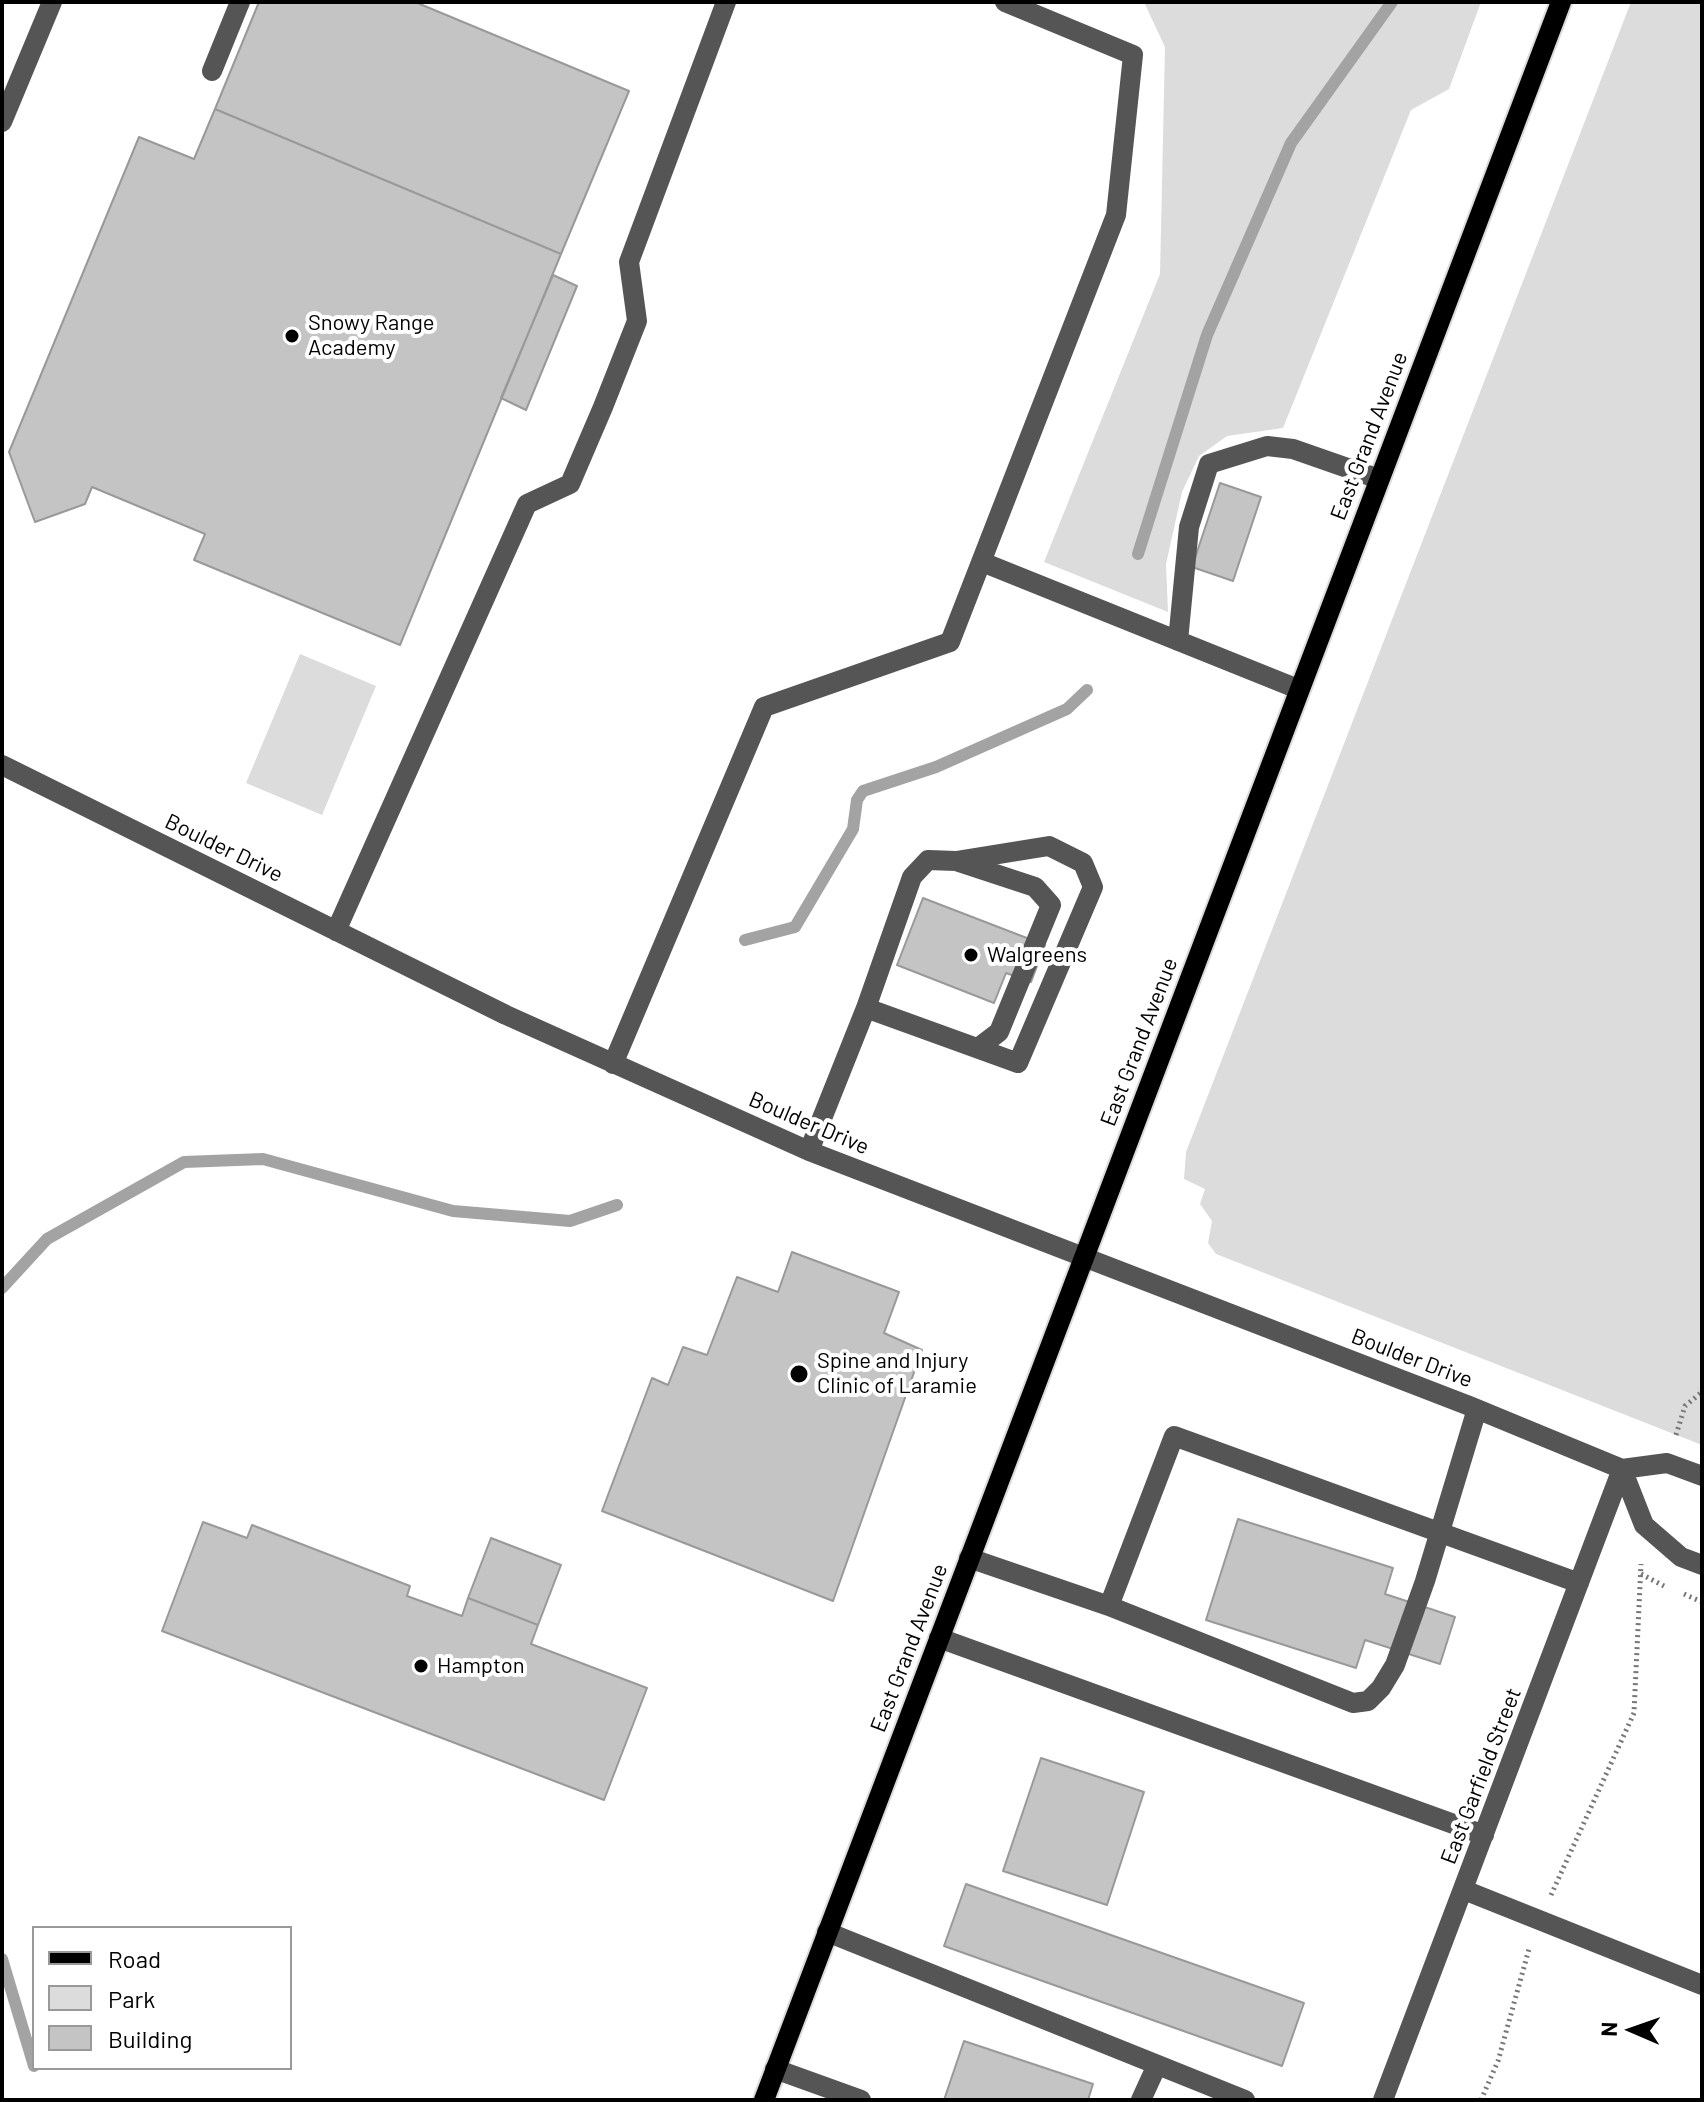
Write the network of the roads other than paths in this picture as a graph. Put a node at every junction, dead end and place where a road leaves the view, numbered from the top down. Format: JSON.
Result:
{"nodes":[{"id":1,"x":52,"y":2,"type":"edge"},
{"id":2,"x":240,"y":2,"type":"edge"},
{"id":3,"x":726,"y":2,"type":"edge"},
{"id":4,"x":1005,"y":2,"type":"edge"},
{"id":5,"x":1561,"y":2,"type":"edge"},
{"id":6,"x":212,"y":71,"type":"dead end"},
{"id":7,"x":2,"y":122,"type":"edge"},
{"id":8,"x":1379,"y":479,"type":"junction"},
{"id":9,"x":982,"y":562,"type":"junction"},
{"id":10,"x":1178,"y":641,"type":"junction"},
{"id":11,"x":1298,"y":689,"type":"junction"},
{"id":12,"x":2,"y":765,"type":"edge"},
{"id":13,"x":956,"y":861,"type":"junction"},
{"id":14,"x":336,"y":931,"type":"junction"},
{"id":15,"x":866,"y":1008,"type":"junction"},
{"id":16,"x":978,"y":1048,"type":"junction"},
{"id":17,"x":613,"y":1064,"type":"junction"},
{"id":18,"x":809,"y":1151,"type":"junction"},
{"id":19,"x":1083,"y":1258,"type":"junction"},
{"id":20,"x":1477,"y":1409,"type":"junction"},
{"id":21,"x":1622,"y":1469,"type":"junction"},
{"id":22,"x":1702,"y":1476,"type":"edge"},
{"id":23,"x":1439,"y":1533,"type":"junction"},
{"id":24,"x":969,"y":1558,"type":"junction"},
{"id":25,"x":1702,"y":1565,"type":"edge"},
{"id":26,"x":1579,"y":1583,"type":"junction"},
{"id":27,"x":1109,"y":1606,"type":"junction"},
{"id":28,"x":939,"y":1638,"type":"junction"},
{"id":29,"x":1484,"y":1835,"type":"junction"},
{"id":30,"x":1464,"y":1890,"type":"junction"},
{"id":31,"x":827,"y":1932,"type":"junction"},
{"id":32,"x":1702,"y":1985,"type":"edge"},
{"id":33,"x":1157,"y":2065,"type":"junction"},
{"id":34,"x":775,"y":2069,"type":"junction"},
{"id":35,"x":764,"y":2100,"type":"edge"},
{"id":36,"x":861,"y":2100,"type":"edge"},
{"id":37,"x":1141,"y":2100,"type":"edge"},
{"id":38,"x":1245,"y":2100,"type":"edge"},
{"id":39,"x":1383,"y":2100,"type":"edge"}],
"edges":[{"from":1,"to":7,"type":"street"},
{"from":2,"to":6,"type":"street"},
{"from":3,"to":14,"type":"street"},
{"from":4,"to":9,"type":"street"},
{"from":5,"to":8,"type":"main road","name":"East Grand Avenue"},
{"from":8,"to":10,"type":"street"},
{"from":8,"to":11,"type":"main road","name":"East Grand Avenue"},
{"from":9,"to":10,"type":"street"},
{"from":9,"to":17,"type":"street"},
{"from":10,"to":11,"type":"street"},
{"from":11,"to":19,"type":"main road","name":"East Grand Avenue"},
{"from":12,"to":14,"type":"street","name":"Boulder Drive"},
{"from":13,"to":15,"type":"street"},
{"from":13,"to":16,"type":"street"},
{"from":13,"to":16,"type":"street"},
{"from":14,"to":17,"type":"street","name":"Boulder Drive"},
{"from":15,"to":16,"type":"street"},
{"from":15,"to":18,"type":"street"},
{"from":17,"to":18,"type":"street","name":"Boulder Drive"},
{"from":18,"to":19,"type":"street","name":"Boulder Drive"},
{"from":19,"to":20,"type":"street","name":"Boulder Drive"},
{"from":19,"to":24,"type":"main road","name":"East Grand Avenue"},
{"from":20,"to":21,"type":"street","name":"Boulder Drive"},
{"from":20,"to":23,"type":"street"},
{"from":21,"to":22,"type":"street"},
{"from":21,"to":25,"type":"street"},
{"from":21,"to":26,"type":"street","name":"East Garfield Street"},
{"from":23,"to":26,"type":"street"},
{"from":23,"to":27,"type":"street"},
{"from":23,"to":27,"type":"street"},
{"from":24,"to":27,"type":"street"},
{"from":24,"to":28,"type":"main road","name":"East Grand Avenue"},
{"from":26,"to":29,"type":"street","name":"East Garfield Street"},
{"from":28,"to":29,"type":"street"},
{"from":28,"to":31,"type":"main road","name":"East Grand Avenue"},
{"from":29,"to":30,"type":"street","name":"East Garfield Street"},
{"from":30,"to":32,"type":"street"},
{"from":30,"to":39,"type":"street","name":"East Garfield Street"},
{"from":31,"to":33,"type":"street"},
{"from":31,"to":34,"type":"main road","name":"East Grand Avenue"},
{"from":33,"to":37,"type":"street"},
{"from":33,"to":38,"type":"street"},
{"from":34,"to":35,"type":"main road","name":"East Grand Avenue"},
{"from":34,"to":36,"type":"street"}]}
